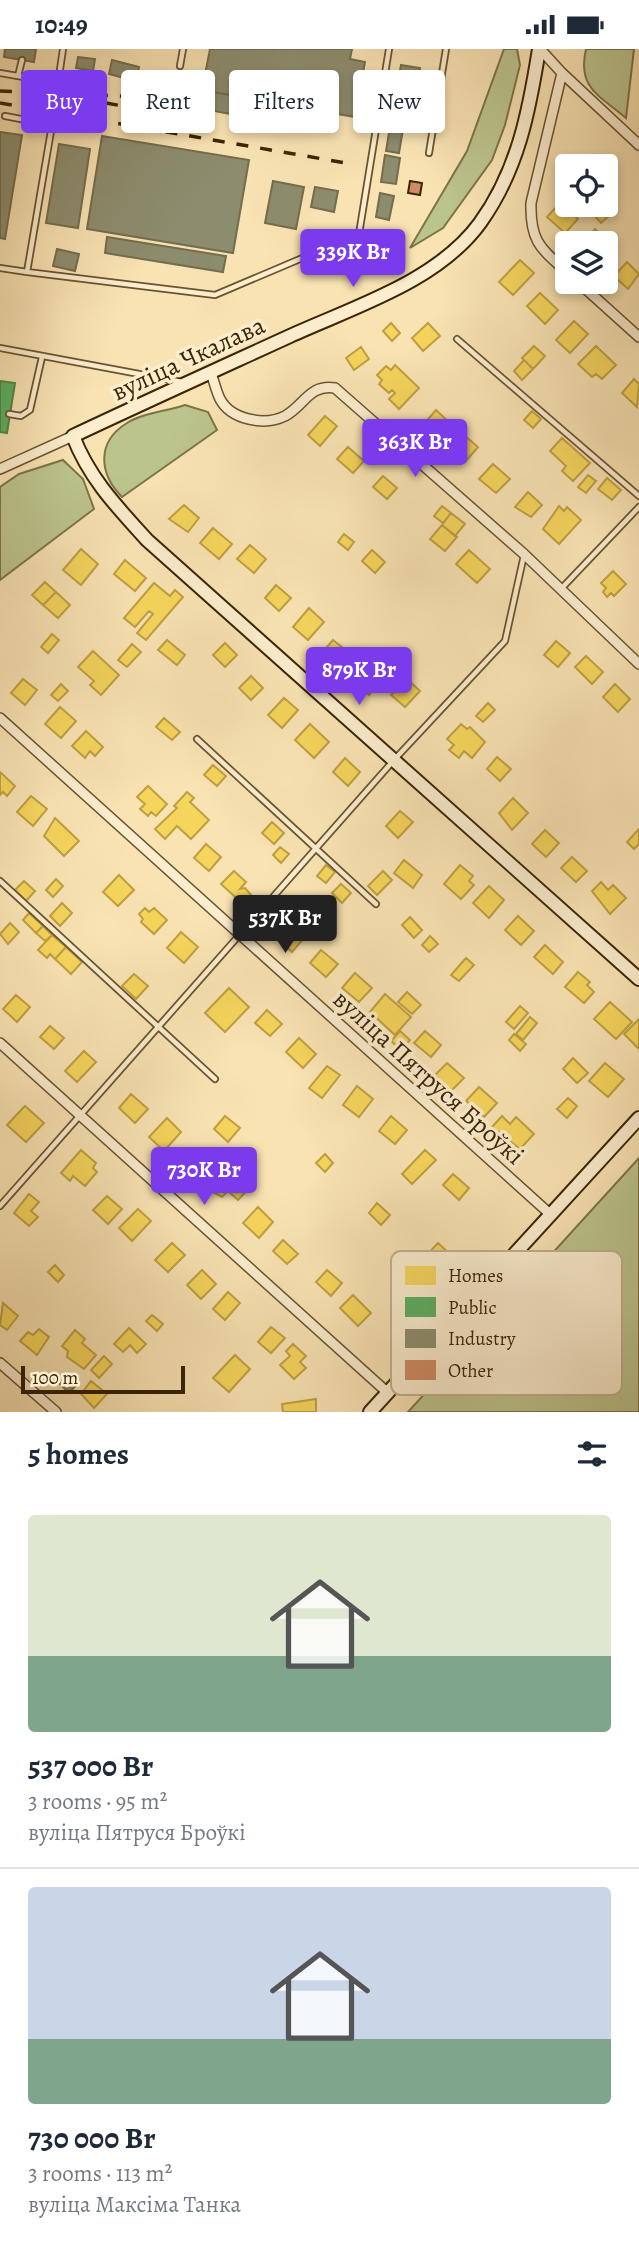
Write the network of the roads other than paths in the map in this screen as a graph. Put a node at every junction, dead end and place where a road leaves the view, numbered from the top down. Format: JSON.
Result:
{"nodes":[{"id":1,"x":63,"y":49,"type":"edge"},
{"id":2,"x":183,"y":49,"type":"edge"},
{"id":3,"x":389,"y":49,"type":"edge"},
{"id":4,"x":446,"y":49,"type":"edge"},
{"id":5,"x":540,"y":49,"type":"edge"},
{"id":6,"x":22,"y":60,"type":"dead end"},
{"id":7,"x":180,"y":66,"type":"dead end"},
{"id":8,"x":0,"y":73,"type":"edge"},
{"id":9,"x":562,"y":73,"type":"junction"},
{"id":10,"x":18,"y":76,"type":"junction"},
{"id":11,"x":5,"y":116,"type":"dead end"},
{"id":12,"x":639,"y":145,"type":"edge"},
{"id":13,"x":429,"y":153,"type":"dead end"},
{"id":14,"x":555,"y":260,"type":"edge"},
{"id":15,"x":0,"y":268,"type":"edge"},
{"id":16,"x":27,"y":272,"type":"junction"},
{"id":17,"x":591,"y":294,"type":"edge"},
{"id":18,"x":639,"y":337,"type":"edge"},
{"id":19,"x":457,"y":339,"type":"dead end"},
{"id":20,"x":0,"y":348,"type":"edge"},
{"id":21,"x":42,"y":357,"type":"junction"},
{"id":22,"x":211,"y":373,"type":"junction"},
{"id":23,"x":188,"y":383,"type":"junction"},
{"id":24,"x":9,"y":414,"type":"dead end"},
{"id":25,"x":73,"y":436,"type":"junction"},
{"id":26,"x":0,"y":469,"type":"edge"},
{"id":27,"x":639,"y":496,"type":"edge"},
{"id":28,"x":639,"y":507,"type":"edge"},
{"id":29,"x":524,"y":555,"type":"junction"},
{"id":30,"x":560,"y":590,"type":"junction"},
{"id":31,"x":639,"y":664,"type":"edge"},
{"id":32,"x":0,"y":718,"type":"edge"},
{"id":33,"x":197,"y":739,"type":"dead end"},
{"id":34,"x":394,"y":760,"type":"junction"},
{"id":35,"x":315,"y":849,"type":"junction"},
{"id":36,"x":0,"y":880,"type":"edge"},
{"id":37,"x":376,"y":904,"type":"dead end"},
{"id":38,"x":239,"y":935,"type":"junction"},
{"id":39,"x":639,"y":979,"type":"edge"},
{"id":40,"x":159,"y":1025,"type":"junction"},
{"id":41,"x":0,"y":1042,"type":"edge"},
{"id":42,"x":215,"y":1079,"type":"dead end"},
{"id":43,"x":80,"y":1115,"type":"junction"},
{"id":44,"x":639,"y":1118,"type":"edge"},
{"id":45,"x":1,"y":1203,"type":"edge"},
{"id":46,"x":550,"y":1214,"type":"junction"},
{"id":47,"x":517,"y":1251,"type":"edge"},
{"id":48,"x":0,"y":1363,"type":"edge"},
{"id":49,"x":391,"y":1390,"type":"edge"},
{"id":50,"x":388,"y":1393,"type":"junction"},
{"id":51,"x":56,"y":1412,"type":"edge"},
{"id":52,"x":370,"y":1412,"type":"edge"}],
"edges":[{"from":1,"to":10,"type":"lane"},
{"from":2,"to":7,"type":"lane"},
{"from":3,"to":16,"type":"lane"},
{"from":4,"to":13,"type":"lane"},
{"from":5,"to":9,"type":"street"},
{"from":5,"to":22,"type":"street","name":"вуліца Чкалава"},
{"from":6,"to":10,"type":"lane"},
{"from":8,"to":10,"type":"lane"},
{"from":9,"to":12,"type":"street"},
{"from":9,"to":14,"type":"street"},
{"from":11,"to":16,"type":"lane"},
{"from":15,"to":16,"type":"lane"},
{"from":17,"to":18,"type":"street"},
{"from":19,"to":27,"type":"lane"},
{"from":20,"to":21,"type":"lane"},
{"from":21,"to":23,"type":"lane"},
{"from":21,"to":24,"type":"lane"},
{"from":22,"to":23,"type":"street","name":"вуліца Чкалава"},
{"from":22,"to":29,"type":"street"},
{"from":23,"to":25,"type":"street","name":"вуліца Чкалава"},
{"from":25,"to":26,"type":"street","name":"вуліца Чкалава"},
{"from":25,"to":34,"type":"street"},
{"from":28,"to":30,"type":"lane"},
{"from":29,"to":30,"type":"street"},
{"from":29,"to":34,"type":"lane"},
{"from":30,"to":31,"type":"street"},
{"from":32,"to":38,"type":"street","name":"вуліца Пятруся Броўкі"},
{"from":33,"to":35,"type":"lane"},
{"from":34,"to":35,"type":"lane"},
{"from":34,"to":39,"type":"street"},
{"from":35,"to":37,"type":"lane"},
{"from":35,"to":38,"type":"lane"},
{"from":36,"to":40,"type":"lane"},
{"from":38,"to":40,"type":"lane"},
{"from":38,"to":46,"type":"street","name":"вуліца Пятруся Броўкі"},
{"from":40,"to":42,"type":"lane"},
{"from":40,"to":43,"type":"lane"},
{"from":41,"to":43,"type":"street"},
{"from":43,"to":45,"type":"lane"},
{"from":43,"to":50,"type":"street"},
{"from":44,"to":46,"type":"street"},
{"from":46,"to":47,"type":"street"},
{"from":48,"to":51,"type":"street"},
{"from":49,"to":50,"type":"street"},
{"from":50,"to":52,"type":"street"}]}
